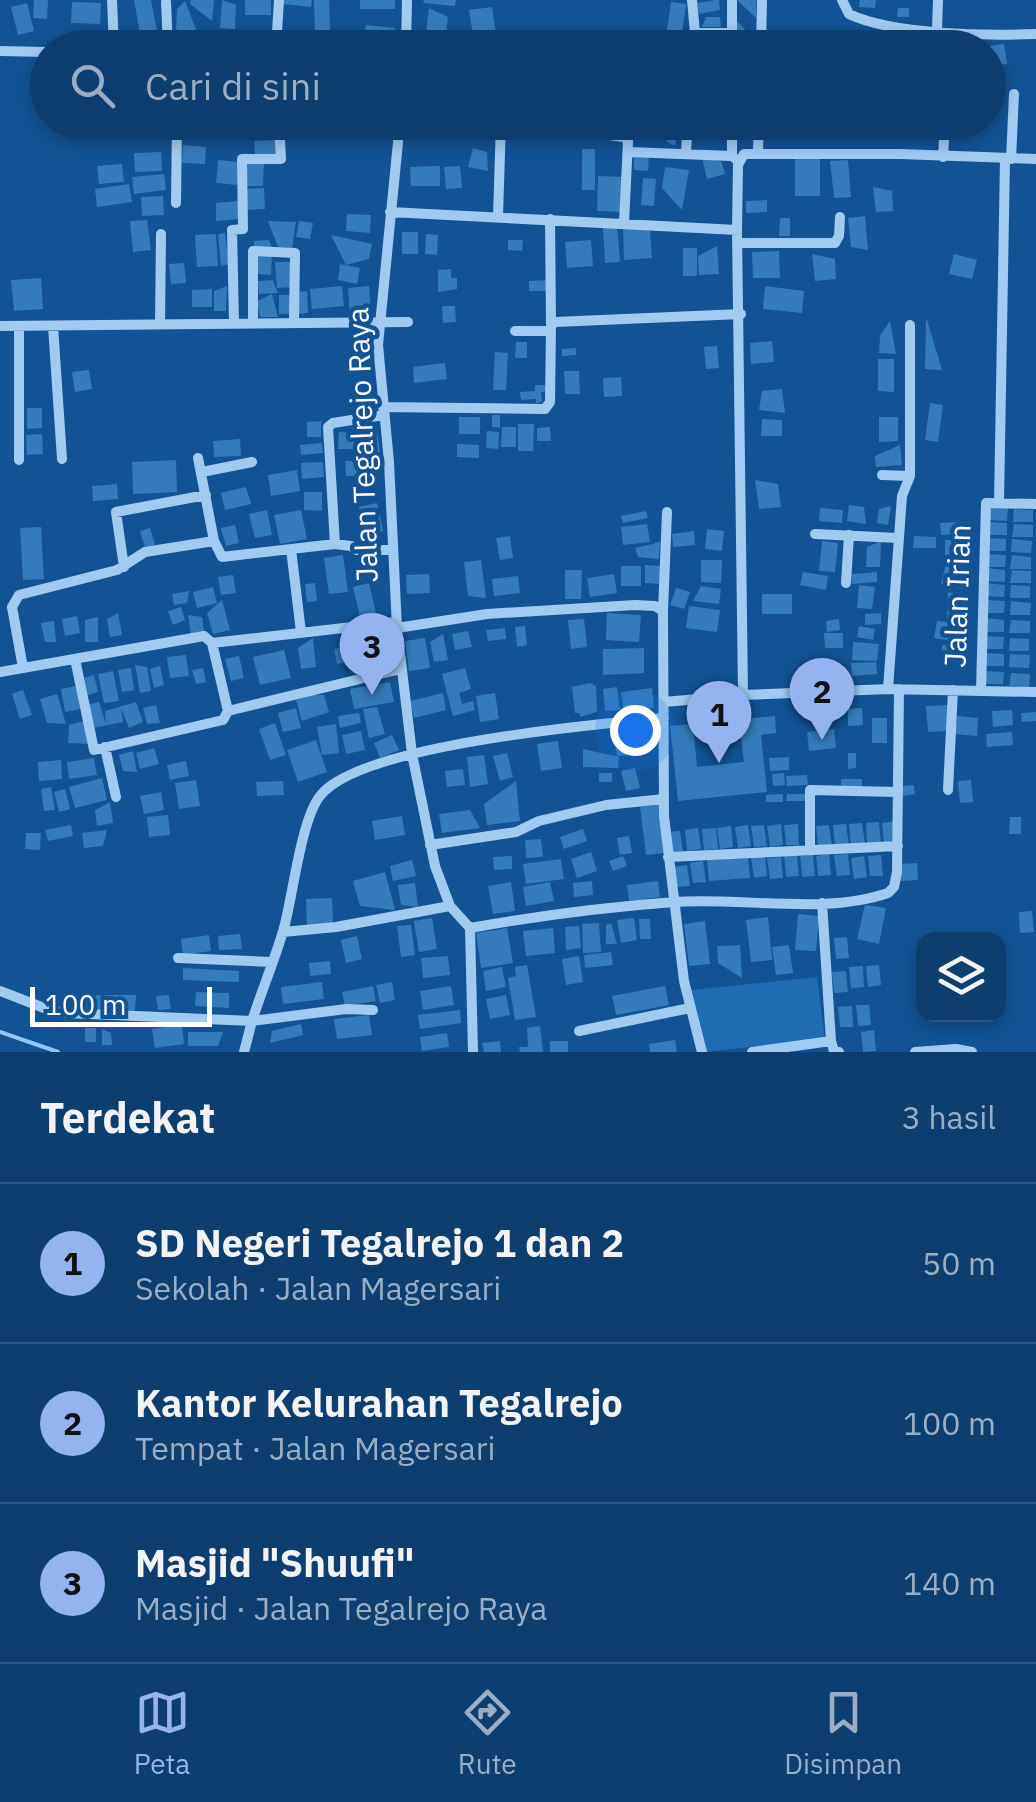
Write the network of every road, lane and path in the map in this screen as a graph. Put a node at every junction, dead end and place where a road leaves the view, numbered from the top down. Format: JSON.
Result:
{"nodes":[{"id":1,"x":112,"y":0,"type":"edge"},
{"id":2,"x":280,"y":0,"type":"edge"},
{"id":3,"x":407,"y":0,"type":"edge"},
{"id":4,"x":692,"y":0,"type":"edge"},
{"id":5,"x":732,"y":0,"type":"edge"},
{"id":6,"x":762,"y":0,"type":"edge"},
{"id":7,"x":842,"y":0,"type":"edge"},
{"id":8,"x":938,"y":0,"type":"edge"},
{"id":9,"x":166,"y":2,"type":"edge"},
{"id":10,"x":113,"y":30,"type":"edge"},
{"id":11,"x":167,"y":30,"type":"edge"},
{"id":12,"x":277,"y":30,"type":"edge"},
{"id":13,"x":406,"y":30,"type":"edge"},
{"id":14,"x":695,"y":30,"type":"edge"},
{"id":15,"x":732,"y":30,"type":"edge"},
{"id":16,"x":761,"y":30,"type":"edge"},
{"id":17,"x":937,"y":30,"type":"joint"},
{"id":18,"x":1006,"y":33,"type":"edge"},
{"id":19,"x":1036,"y":34,"type":"edge"},
{"id":20,"x":0,"y":51,"type":"edge"},
{"id":21,"x":30,"y":52,"type":"edge"},
{"id":22,"x":1014,"y":94,"type":"dead end"},
{"id":23,"x":177,"y":140,"type":"edge"},
{"id":24,"x":280,"y":140,"type":"edge"},
{"id":25,"x":398,"y":140,"type":"edge"},
{"id":26,"x":500,"y":140,"type":"edge"},
{"id":27,"x":627,"y":140,"type":"edge"},
{"id":28,"x":687,"y":140,"type":"edge"},
{"id":29,"x":734,"y":140,"type":"edge"},
{"id":30,"x":758,"y":140,"type":"edge"},
{"id":31,"x":944,"y":140,"type":"edge"},
{"id":32,"x":629,"y":152,"type":"junction"},
{"id":33,"x":686,"y":152,"type":"junction"},
{"id":34,"x":758,"y":152,"type":"junction"},
{"id":35,"x":943,"y":157,"type":"junction"},
{"id":36,"x":735,"y":158,"type":"junction"},
{"id":37,"x":1008,"y":159,"type":"junction"},
{"id":38,"x":1036,"y":160,"type":"edge"},
{"id":39,"x":176,"y":204,"type":"dead end"},
{"id":40,"x":390,"y":212,"type":"junction"},
{"id":41,"x":498,"y":216,"type":"junction"},
{"id":42,"x":840,"y":216,"type":"dead end"},
{"id":43,"x":550,"y":219,"type":"junction"},
{"id":44,"x":624,"y":223,"type":"junction"},
{"id":45,"x":738,"y":230,"type":"junction"},
{"id":46,"x":161,"y":234,"type":"dead end"},
{"id":47,"x":739,"y":244,"type":"junction"},
{"id":48,"x":741,"y":314,"type":"junction"},
{"id":49,"x":294,"y":321,"type":"junction"},
{"id":50,"x":234,"y":322,"type":"junction"},
{"id":51,"x":253,"y":322,"type":"junction"},
{"id":52,"x":379,"y":322,"type":"junction"},
{"id":53,"x":408,"y":322,"type":"dead end"},
{"id":54,"x":160,"y":324,"type":"junction"},
{"id":55,"x":910,"y":325,"type":"dead end"},
{"id":56,"x":0,"y":326,"type":"edge"},
{"id":57,"x":19,"y":326,"type":"junction"},
{"id":58,"x":53,"y":326,"type":"junction"},
{"id":59,"x":550,"y":328,"type":"junction"},
{"id":60,"x":515,"y":331,"type":"dead end"},
{"id":61,"x":383,"y":411,"type":"junction"},
{"id":62,"x":198,"y":458,"type":"dead end"},
{"id":63,"x":62,"y":459,"type":"dead end"},
{"id":64,"x":19,"y":460,"type":"dead end"},
{"id":65,"x":252,"y":462,"type":"dead end"},
{"id":66,"x":202,"y":472,"type":"junction"},
{"id":67,"x":882,"y":475,"type":"dead end"},
{"id":68,"x":910,"y":476,"type":"junction"},
{"id":69,"x":206,"y":495,"type":"junction"},
{"id":70,"x":998,"y":503,"type":"junction"},
{"id":71,"x":1036,"y":504,"type":"edge"},
{"id":72,"x":667,"y":512,"type":"dead end"},
{"id":73,"x":815,"y":534,"type":"dead end"},
{"id":74,"x":849,"y":536,"type":"junction"},
{"id":75,"x":898,"y":538,"type":"junction"},
{"id":76,"x":214,"y":541,"type":"junction"},
{"id":77,"x":335,"y":544,"type":"junction"},
{"id":78,"x":291,"y":549,"type":"junction"},
{"id":79,"x":393,"y":550,"type":"junction"},
{"id":80,"x":124,"y":567,"type":"junction"},
{"id":81,"x":846,"y":583,"type":"dead end"},
{"id":82,"x":663,"y":611,"type":"junction"},
{"id":83,"x":396,"y":625,"type":"junction"},
{"id":84,"x":301,"y":632,"type":"junction"},
{"id":85,"x":212,"y":643,"type":"junction"},
{"id":86,"x":75,"y":659,"type":"junction"},
{"id":87,"x":23,"y":668,"type":"junction"},
{"id":88,"x":401,"y":669,"type":"junction"},
{"id":89,"x":0,"y":672,"type":"edge"},
{"id":90,"x":893,"y":689,"type":"junction"},
{"id":91,"x":953,"y":690,"type":"junction"},
{"id":92,"x":980,"y":691,"type":"junction"},
{"id":93,"x":1036,"y":692,"type":"edge"},
{"id":94,"x":744,"y":695,"type":"junction"},
{"id":95,"x":664,"y":702,"type":"junction"},
{"id":96,"x":228,"y":712,"type":"junction"},
{"id":97,"x":664,"y":718,"type":"junction"},
{"id":98,"x":105,"y":748,"type":"junction"},
{"id":99,"x":412,"y":754,"type":"junction"},
{"id":100,"x":948,"y":790,"type":"dead end"},
{"id":101,"x":898,"y":792,"type":"junction"},
{"id":102,"x":116,"y":797,"type":"dead end"},
{"id":103,"x":664,"y":799,"type":"junction"},
{"id":104,"x":430,"y":845,"type":"junction"},
{"id":105,"x":898,"y":846,"type":"junction"},
{"id":106,"x":810,"y":850,"type":"junction"},
{"id":107,"x":668,"y":857,"type":"junction"},
{"id":108,"x":666,"y":903,"type":"junction"},
{"id":109,"x":822,"y":903,"type":"junction"},
{"id":110,"x":450,"y":906,"type":"junction"},
{"id":111,"x":470,"y":928,"type":"junction"},
{"id":112,"x":283,"y":932,"type":"junction"},
{"id":113,"x":178,"y":958,"type":"dead end"},
{"id":114,"x":272,"y":962,"type":"junction"},
{"id":115,"x":0,"y":991,"type":"edge"},
{"id":116,"x":690,"y":1008,"type":"junction"},
{"id":117,"x":373,"y":1010,"type":"dead end"},
{"id":118,"x":252,"y":1021,"type":"junction"},
{"id":119,"x":579,"y":1030,"type":"dead end"},
{"id":120,"x":834,"y":1049,"type":"edge"},
{"id":121,"x":781,"y":1050,"type":"edge"},
{"id":122,"x":244,"y":1052,"type":"edge"},
{"id":123,"x":473,"y":1052,"type":"edge"},
{"id":124,"x":702,"y":1052,"type":"edge"},
{"id":125,"x":752,"y":1052,"type":"edge"},
{"id":126,"x":915,"y":1052,"type":"edge"},
{"id":127,"x":972,"y":1052,"type":"edge"}],
"edges":[{"from":1,"to":10,"type":"street"},
{"from":2,"to":12,"type":"street"},
{"from":3,"to":13,"type":"street"},
{"from":4,"to":14,"type":"street"},
{"from":5,"to":15,"type":"street"},
{"from":6,"to":16,"type":"street"},
{"from":7,"to":17,"type":"street"},
{"from":8,"to":17,"type":"street"},
{"from":9,"to":11,"type":"street"},
{"from":18,"to":19,"type":"street"},
{"from":20,"to":21,"type":"street"},
{"from":22,"to":37,"type":"street"},
{"from":23,"to":39,"type":"street"},
{"from":24,"to":50,"type":"street"},
{"from":25,"to":40,"type":"street","name":"Jalan Tegalrejo Raya"},
{"from":26,"to":41,"type":"street"},
{"from":27,"to":32,"type":"street"},
{"from":28,"to":33,"type":"street"},
{"from":29,"to":36,"type":"street"},
{"from":30,"to":34,"type":"street"},
{"from":31,"to":35,"type":"street"},
{"from":32,"to":33,"type":"street"},
{"from":32,"to":44,"type":"street"},
{"from":33,"to":36,"type":"street"},
{"from":34,"to":35,"type":"street"},
{"from":34,"to":36,"type":"street"},
{"from":35,"to":37,"type":"street"},
{"from":36,"to":45,"type":"street"},
{"from":37,"to":38,"type":"street"},
{"from":37,"to":70,"type":"street"},
{"from":40,"to":41,"type":"street"},
{"from":40,"to":52,"type":"street","name":"Jalan Tegalrejo Raya"},
{"from":41,"to":43,"type":"street"},
{"from":42,"to":47,"type":"street"},
{"from":43,"to":44,"type":"street"},
{"from":43,"to":59,"type":"street"},
{"from":44,"to":45,"type":"street"},
{"from":45,"to":47,"type":"street"},
{"from":46,"to":54,"type":"street"},
{"from":47,"to":48,"type":"street"},
{"from":48,"to":59,"type":"street"},
{"from":48,"to":94,"type":"street"},
{"from":49,"to":51,"type":"street"},
{"from":49,"to":51,"type":"street"},
{"from":49,"to":52,"type":"street"},
{"from":50,"to":51,"type":"street"},
{"from":50,"to":54,"type":"street"},
{"from":52,"to":53,"type":"street"},
{"from":52,"to":61,"type":"street","name":"Jalan Tegalrejo Raya"},
{"from":54,"to":58,"type":"street"},
{"from":55,"to":68,"type":"street"},
{"from":56,"to":57,"type":"street"},
{"from":57,"to":58,"type":"street"},
{"from":57,"to":64,"type":"street"},
{"from":58,"to":63,"type":"street"},
{"from":59,"to":60,"type":"street"},
{"from":59,"to":61,"type":"street"},
{"from":61,"to":77,"type":"street"},
{"from":61,"to":79,"type":"street","name":"Jalan Tegalrejo Raya"},
{"from":62,"to":66,"type":"street"},
{"from":65,"to":66,"type":"street"},
{"from":66,"to":69,"type":"street"},
{"from":67,"to":68,"type":"street"},
{"from":68,"to":75,"type":"street"},
{"from":69,"to":76,"type":"street"},
{"from":69,"to":80,"type":"street"},
{"from":70,"to":71,"type":"street"},
{"from":70,"to":92,"type":"street","name":"Jalan Irian"},
{"from":72,"to":82,"type":"street"},
{"from":73,"to":74,"type":"street"},
{"from":74,"to":75,"type":"street"},
{"from":74,"to":81,"type":"street"},
{"from":75,"to":90,"type":"street"},
{"from":76,"to":78,"type":"street"},
{"from":76,"to":80,"type":"street"},
{"from":77,"to":78,"type":"street"},
{"from":77,"to":79,"type":"street"},
{"from":78,"to":84,"type":"street"},
{"from":79,"to":83,"type":"street","name":"Jalan Tegalrejo Raya"},
{"from":80,"to":87,"type":"street"},
{"from":82,"to":83,"type":"street"},
{"from":82,"to":95,"type":"street"},
{"from":83,"to":84,"type":"street"},
{"from":83,"to":88,"type":"street","name":"Jalan Tegalrejo Raya"},
{"from":84,"to":85,"type":"street"},
{"from":85,"to":86,"type":"street"},
{"from":85,"to":96,"type":"street"},
{"from":86,"to":87,"type":"street"},
{"from":86,"to":98,"type":"street"},
{"from":87,"to":89,"type":"street"},
{"from":88,"to":96,"type":"street"},
{"from":88,"to":99,"type":"street","name":"Jalan Tegalrejo Raya"},
{"from":90,"to":91,"type":"street"},
{"from":90,"to":94,"type":"street"},
{"from":90,"to":101,"type":"street"},
{"from":91,"to":92,"type":"street"},
{"from":91,"to":100,"type":"street"},
{"from":92,"to":93,"type":"street"},
{"from":94,"to":95,"type":"street"},
{"from":95,"to":97,"type":"street"},
{"from":96,"to":98,"type":"street"},
{"from":97,"to":99,"type":"street"},
{"from":97,"to":103,"type":"street"},
{"from":98,"to":102,"type":"street"},
{"from":99,"to":104,"type":"street","name":"Jalan Tegalrejo Raya"},
{"from":99,"to":112,"type":"street"},
{"from":101,"to":105,"type":"street"},
{"from":101,"to":106,"type":"street"},
{"from":103,"to":104,"type":"street"},
{"from":103,"to":107,"type":"street"},
{"from":104,"to":110,"type":"street","name":"Jalan Tegalrejo Raya"},
{"from":105,"to":106,"type":"street"},
{"from":105,"to":109,"type":"street"},
{"from":106,"to":107,"type":"street"},
{"from":107,"to":108,"type":"street"},
{"from":108,"to":109,"type":"street"},
{"from":108,"to":111,"type":"street"},
{"from":108,"to":116,"type":"street"},
{"from":109,"to":120,"type":"street"},
{"from":110,"to":111,"type":"street","name":"Jalan Tegalrejo Raya"},
{"from":110,"to":112,"type":"street"},
{"from":111,"to":123,"type":"street"},
{"from":112,"to":114,"type":"street"},
{"from":113,"to":114,"type":"street"},
{"from":114,"to":118,"type":"street"},
{"from":115,"to":118,"type":"street"},
{"from":116,"to":119,"type":"street"},
{"from":116,"to":124,"type":"street"},
{"from":117,"to":118,"type":"street"},
{"from":118,"to":122,"type":"street"},
{"from":120,"to":121,"type":"street"},
{"from":121,"to":125,"type":"street"},
{"from":126,"to":127,"type":"street"}]}
